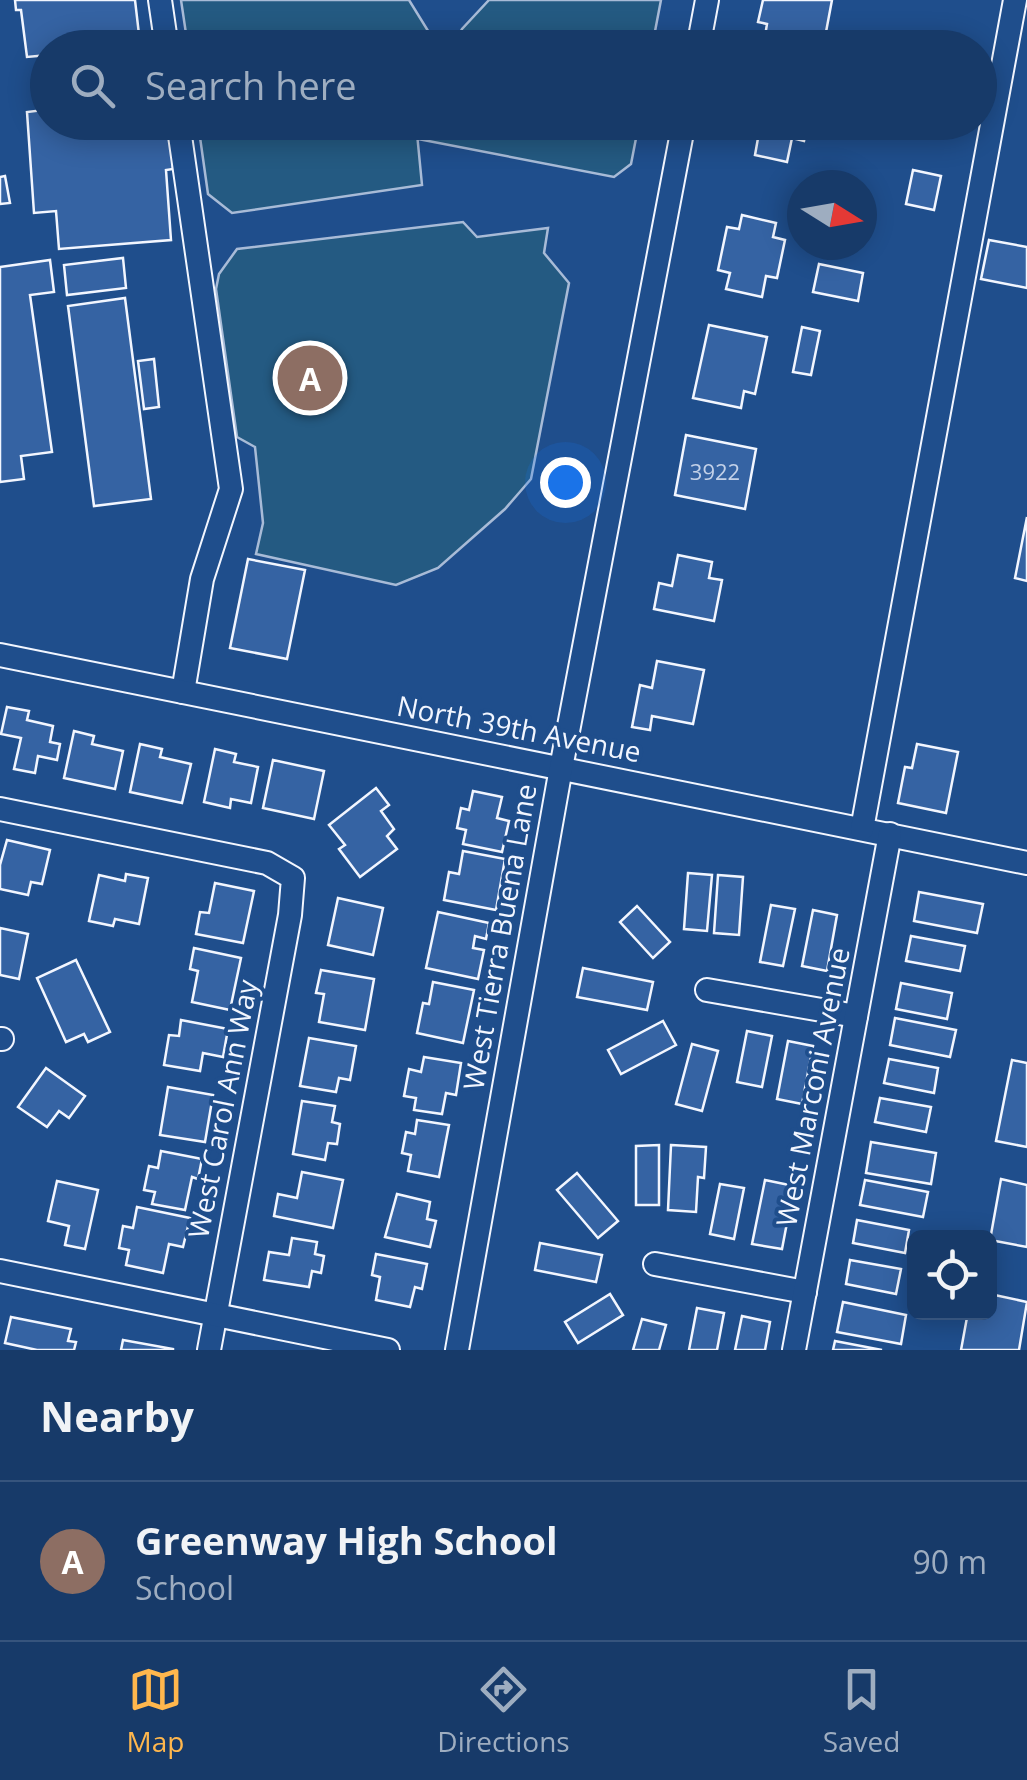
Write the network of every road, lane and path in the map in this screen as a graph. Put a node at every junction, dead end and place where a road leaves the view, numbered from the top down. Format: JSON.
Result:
{"nodes":[{"id":1,"x":160,"y":0,"type":"edge"},
{"id":2,"x":707,"y":0,"type":"edge"},
{"id":3,"x":1014,"y":0,"type":"edge"},
{"id":4,"x":164,"y":30,"type":"edge"},
{"id":5,"x":701,"y":30,"type":"edge"},
{"id":6,"x":997,"y":93,"type":"edge"},
{"id":7,"x":181,"y":140,"type":"edge"},
{"id":8,"x":681,"y":140,"type":"edge"},
{"id":9,"x":988,"y":140,"type":"edge"},
{"id":10,"x":0,"y":655,"type":"edge"},
{"id":11,"x":183,"y":692,"type":"junction"},
{"id":12,"x":560,"y":768,"type":"junction"},
{"id":13,"x":0,"y":809,"type":"edge"},
{"id":14,"x":862,"y":829,"type":"junction"},
{"id":15,"x":890,"y":834,"type":"junction"},
{"id":16,"x":1027,"y":863,"type":"edge"},
{"id":17,"x":707,"y":990,"type":"dead end"},
{"id":18,"x":856,"y":1016,"type":"junction"},
{"id":19,"x":656,"y":1264,"type":"dead end"},
{"id":20,"x":0,"y":1271,"type":"edge"},
{"id":21,"x":805,"y":1292,"type":"junction"},
{"id":22,"x":215,"y":1315,"type":"junction"},
{"id":23,"x":209,"y":1350,"type":"edge"},
{"id":24,"x":388,"y":1350,"type":"edge"},
{"id":25,"x":457,"y":1350,"type":"edge"},
{"id":26,"x":794,"y":1350,"type":"edge"}],
"edges":[{"from":1,"to":4,"type":"street"},
{"from":2,"to":5,"type":"street"},
{"from":3,"to":6,"type":"street"},
{"from":7,"to":11,"type":"street"},
{"from":8,"to":12,"type":"street","name":"West Tierra Buena Lane"},
{"from":9,"to":14,"type":"street"},
{"from":10,"to":11,"type":"street","name":"North 39th Avenue"},
{"from":11,"to":12,"type":"street","name":"North 39th Avenue"},
{"from":12,"to":14,"type":"street","name":"North 39th Avenue"},
{"from":12,"to":25,"type":"street","name":"West Tierra Buena Lane"},
{"from":13,"to":22,"type":"street","name":"West Carol Ann Way"},
{"from":14,"to":15,"type":"street","name":"North 39th Avenue"},
{"from":15,"to":16,"type":"street","name":"North 39th Avenue"},
{"from":15,"to":18,"type":"street","name":"West Marconi Avenue"},
{"from":17,"to":18,"type":"street"},
{"from":18,"to":21,"type":"street","name":"West Marconi Avenue"},
{"from":19,"to":21,"type":"street"},
{"from":20,"to":22,"type":"street"},
{"from":21,"to":26,"type":"street","name":"West Marconi Avenue"},
{"from":22,"to":23,"type":"street","name":"West Carol Ann Way"},
{"from":22,"to":24,"type":"street"}]}
